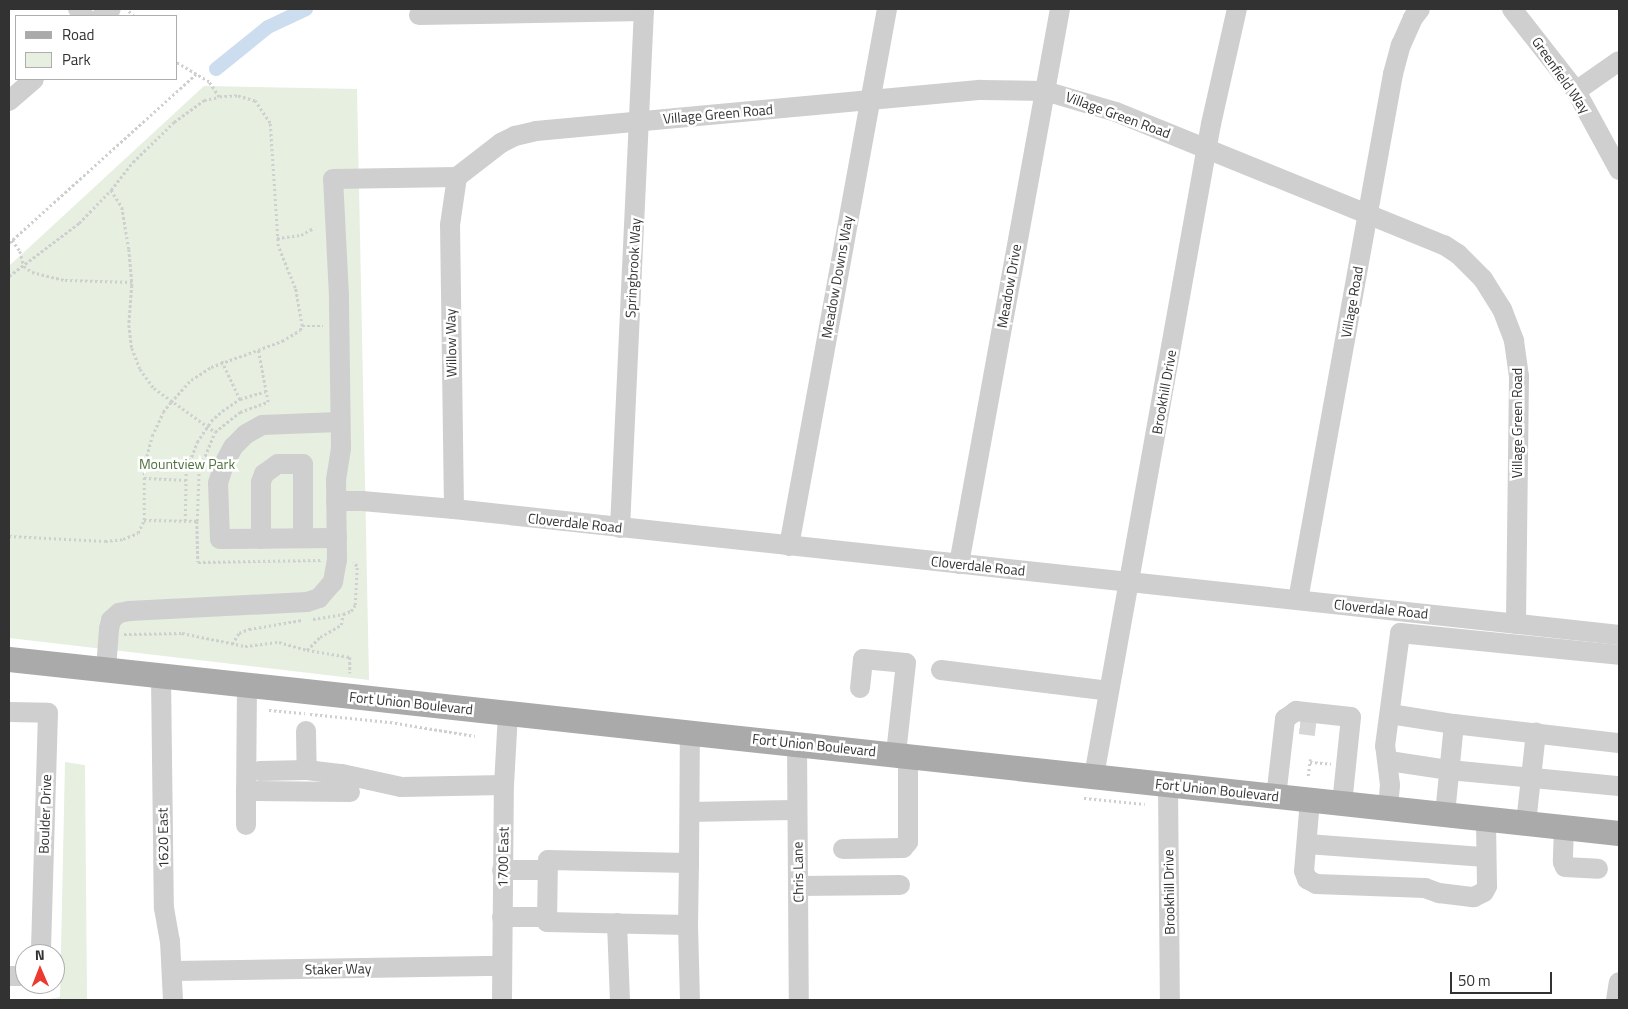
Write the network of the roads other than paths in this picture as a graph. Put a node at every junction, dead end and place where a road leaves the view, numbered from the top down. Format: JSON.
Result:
{"nodes":[{"id":1,"x":887,"y":9,"type":"edge"},
{"id":2,"x":1060,"y":9,"type":"edge"},
{"id":3,"x":1237,"y":9,"type":"edge"},
{"id":4,"x":1420,"y":9,"type":"edge"},
{"id":5,"x":1512,"y":9,"type":"edge"},
{"id":6,"x":120,"y":10,"type":"edge"},
{"id":7,"x":644,"y":10,"type":"edge"},
{"id":8,"x":419,"y":14,"type":"dead end"},
{"id":9,"x":105,"y":15,"type":"edge"},
{"id":10,"x":1619,"y":61,"type":"edge"},
{"id":11,"x":33,"y":80,"type":"edge"},
{"id":12,"x":1576,"y":91,"type":"junction"},
{"id":13,"x":1045,"y":92,"type":"junction"},
{"id":14,"x":869,"y":100,"type":"junction"},
{"id":15,"x":9,"y":101,"type":"edge"},
{"id":16,"x":640,"y":121,"type":"junction"},
{"id":17,"x":1208,"y":149,"type":"junction"},
{"id":18,"x":1619,"y":170,"type":"edge"},
{"id":19,"x":457,"y":177,"type":"junction"},
{"id":20,"x":1368,"y":214,"type":"junction"},
{"id":21,"x":340,"y":422,"type":"junction"},
{"id":22,"x":336,"y":501,"type":"junction"},
{"id":23,"x":454,"y":509,"type":"junction"},
{"id":24,"x":620,"y":528,"type":"junction"},
{"id":25,"x":261,"y":538,"type":"junction"},
{"id":26,"x":303,"y":538,"type":"junction"},
{"id":27,"x":337,"y":538,"type":"junction"},
{"id":28,"x":789,"y":546,"type":"junction"},
{"id":29,"x":959,"y":564,"type":"junction"},
{"id":30,"x":1129,"y":581,"type":"junction"},
{"id":31,"x":1298,"y":600,"type":"junction"},
{"id":32,"x":1516,"y":624,"type":"junction"},
{"id":33,"x":1619,"y":634,"type":"edge"},
{"id":34,"x":1619,"y":655,"type":"edge"},
{"id":35,"x":9,"y":659,"type":"edge"},
{"id":36,"x":106,"y":670,"type":"junction"},
{"id":37,"x":942,"y":670,"type":"dead end"},
{"id":38,"x":161,"y":676,"type":"junction"},
{"id":39,"x":247,"y":685,"type":"junction"},
{"id":40,"x":860,"y":688,"type":"dead end"},
{"id":41,"x":1109,"y":691,"type":"junction"},
{"id":42,"x":9,"y":712,"type":"edge"},
{"id":43,"x":508,"y":713,"type":"junction"},
{"id":44,"x":1390,"y":714,"type":"junction"},
{"id":45,"x":1302,"y":720,"type":"junction"},
{"id":46,"x":1454,"y":724,"type":"junction"},
{"id":47,"x":1350,"y":725,"type":"junction"},
{"id":48,"x":306,"y":731,"type":"dead end"},
{"id":49,"x":690,"y":732,"type":"junction"},
{"id":50,"x":1536,"y":733,"type":"junction"},
{"id":51,"x":797,"y":743,"type":"junction"},
{"id":52,"x":1619,"y":743,"type":"edge"},
{"id":53,"x":902,"y":755,"type":"junction"},
{"id":54,"x":1389,"y":761,"type":"junction"},
{"id":55,"x":307,"y":770,"type":"junction"},
{"id":56,"x":1449,"y":770,"type":"junction"},
{"id":57,"x":260,"y":771,"type":"dead end"},
{"id":58,"x":1531,"y":776,"type":"junction"},
{"id":59,"x":504,"y":785,"type":"junction"},
{"id":60,"x":1168,"y":785,"type":"junction"},
{"id":61,"x":1619,"y":786,"type":"edge"},
{"id":62,"x":1089,"y":787,"type":"junction"},
{"id":63,"x":1309,"y":788,"type":"junction"},
{"id":64,"x":246,"y":791,"type":"junction"},
{"id":65,"x":350,"y":792,"type":"dead end"},
{"id":66,"x":1276,"y":797,"type":"junction"},
{"id":67,"x":1342,"y":804,"type":"junction"},
{"id":68,"x":1388,"y":808,"type":"junction"},
{"id":69,"x":797,"y":810,"type":"junction"},
{"id":70,"x":690,"y":812,"type":"junction"},
{"id":71,"x":1445,"y":814,"type":"junction"},
{"id":72,"x":1486,"y":819,"type":"junction"},
{"id":73,"x":1526,"y":823,"type":"junction"},
{"id":74,"x":246,"y":825,"type":"dead end"},
{"id":75,"x":1564,"y":827,"type":"junction"},
{"id":76,"x":1619,"y":833,"type":"edge"},
{"id":77,"x":1307,"y":844,"type":"junction"},
{"id":78,"x":843,"y":849,"type":"dead end"},
{"id":79,"x":1486,"y":857,"type":"junction"},
{"id":80,"x":690,"y":864,"type":"junction"},
{"id":81,"x":1598,"y":869,"type":"dead end"},
{"id":82,"x":502,"y":870,"type":"junction"},
{"id":83,"x":547,"y":870,"type":"junction"},
{"id":84,"x":900,"y":885,"type":"dead end"},
{"id":85,"x":798,"y":886,"type":"junction"},
{"id":86,"x":547,"y":917,"type":"junction"},
{"id":87,"x":502,"y":918,"type":"junction"},
{"id":88,"x":617,"y":923,"type":"junction"},
{"id":89,"x":688,"y":925,"type":"junction"},
{"id":90,"x":41,"y":944,"type":"edge"},
{"id":91,"x":502,"y":966,"type":"junction"},
{"id":92,"x":173,"y":970,"type":"junction"},
{"id":93,"x":1619,"y":982,"type":"edge"},
{"id":94,"x":173,"y":1000,"type":"edge"},
{"id":95,"x":502,"y":1000,"type":"edge"},
{"id":96,"x":620,"y":1000,"type":"edge"},
{"id":97,"x":690,"y":1000,"type":"edge"},
{"id":98,"x":800,"y":1000,"type":"edge"},
{"id":99,"x":1170,"y":1000,"type":"edge"},
{"id":100,"x":1616,"y":1000,"type":"edge"}],
"edges":[{"from":1,"to":14,"type":"street","name":"Meadow Downs Way"},
{"from":2,"to":13,"type":"street","name":"Meadow Drive"},
{"from":3,"to":17,"type":"street","name":"Brookhill Drive"},
{"from":4,"to":20,"type":"street","name":"Village Road"},
{"from":5,"to":12,"type":"street","name":"Greenfield Way"},
{"from":6,"to":9,"type":"street"},
{"from":7,"to":8,"type":"street"},
{"from":7,"to":16,"type":"street","name":"Springbrook Way"},
{"from":10,"to":12,"type":"street"},
{"from":11,"to":15,"type":"street"},
{"from":12,"to":18,"type":"street","name":"Greenfield Way"},
{"from":13,"to":14,"type":"street","name":"Village Green Road"},
{"from":13,"to":17,"type":"street","name":"Village Green Road"},
{"from":13,"to":29,"type":"street","name":"Meadow Drive"},
{"from":14,"to":16,"type":"street","name":"Village Green Road"},
{"from":14,"to":28,"type":"street","name":"Meadow Downs Way"},
{"from":16,"to":19,"type":"street","name":"Village Green Road"},
{"from":16,"to":24,"type":"street","name":"Springbrook Way"},
{"from":17,"to":20,"type":"street","name":"Village Green Road"},
{"from":17,"to":30,"type":"street","name":"Brookhill Drive"},
{"from":19,"to":21,"type":"street"},
{"from":19,"to":23,"type":"street","name":"Willow Way"},
{"from":20,"to":31,"type":"street","name":"Village Road"},
{"from":20,"to":32,"type":"street","name":"Village Green Road"},
{"from":21,"to":22,"type":"street"},
{"from":21,"to":25,"type":"street"},
{"from":22,"to":23,"type":"street","name":"Cloverdale Road"},
{"from":22,"to":27,"type":"street"},
{"from":23,"to":24,"type":"street","name":"Cloverdale Road"},
{"from":24,"to":28,"type":"street","name":"Cloverdale Road"},
{"from":25,"to":26,"type":"street"},
{"from":25,"to":26,"type":"street"},
{"from":26,"to":27,"type":"street"},
{"from":27,"to":36,"type":"street"},
{"from":28,"to":29,"type":"street","name":"Cloverdale Road"},
{"from":29,"to":30,"type":"street","name":"Cloverdale Road"},
{"from":30,"to":31,"type":"street","name":"Cloverdale Road"},
{"from":30,"to":41,"type":"street","name":"Brookhill Drive"},
{"from":31,"to":32,"type":"street","name":"Cloverdale Road"},
{"from":32,"to":33,"type":"street","name":"Cloverdale Road"},
{"from":34,"to":44,"type":"street"},
{"from":35,"to":36,"type":"main road","name":"Fort Union Boulevard"},
{"from":36,"to":38,"type":"main road","name":"Fort Union Boulevard"},
{"from":37,"to":41,"type":"street"},
{"from":38,"to":39,"type":"main road","name":"Fort Union Boulevard"},
{"from":38,"to":92,"type":"street","name":"1620 East"},
{"from":39,"to":43,"type":"main road","name":"Fort Union Boulevard"},
{"from":39,"to":64,"type":"street"},
{"from":40,"to":53,"type":"street"},
{"from":41,"to":62,"type":"street","name":"Brookhill Drive"},
{"from":42,"to":90,"type":"street","name":"Boulder Drive"},
{"from":43,"to":49,"type":"main road","name":"Fort Union Boulevard"},
{"from":43,"to":59,"type":"street","name":"1700 East"},
{"from":44,"to":46,"type":"street"},
{"from":44,"to":54,"type":"street"},
{"from":45,"to":47,"type":"street"},
{"from":45,"to":47,"type":"street"},
{"from":45,"to":66,"type":"street"},
{"from":46,"to":50,"type":"street"},
{"from":46,"to":56,"type":"street"},
{"from":47,"to":67,"type":"street"},
{"from":48,"to":55,"type":"street"},
{"from":49,"to":51,"type":"main road","name":"Fort Union Boulevard"},
{"from":49,"to":70,"type":"street"},
{"from":50,"to":52,"type":"street"},
{"from":50,"to":58,"type":"street"},
{"from":51,"to":53,"type":"main road","name":"Fort Union Boulevard"},
{"from":51,"to":69,"type":"street","name":"Chris Lane"},
{"from":53,"to":62,"type":"main road","name":"Fort Union Boulevard"},
{"from":53,"to":78,"type":"street"},
{"from":54,"to":56,"type":"street"},
{"from":54,"to":68,"type":"street"},
{"from":55,"to":57,"type":"street"},
{"from":55,"to":59,"type":"street"},
{"from":56,"to":58,"type":"street"},
{"from":56,"to":71,"type":"street"},
{"from":58,"to":61,"type":"street"},
{"from":58,"to":73,"type":"street"},
{"from":59,"to":82,"type":"street","name":"1700 East"},
{"from":60,"to":62,"type":"main road","name":"Fort Union Boulevard"},
{"from":60,"to":66,"type":"main road","name":"Fort Union Boulevard"},
{"from":60,"to":99,"type":"street","name":"Brookhill Drive"},
{"from":63,"to":66,"type":"main road","name":"Fort Union Boulevard"},
{"from":63,"to":67,"type":"main road","name":"Fort Union Boulevard"},
{"from":63,"to":77,"type":"street"},
{"from":64,"to":65,"type":"street"},
{"from":64,"to":74,"type":"street"},
{"from":67,"to":68,"type":"main road","name":"Fort Union Boulevard"},
{"from":68,"to":71,"type":"main road","name":"Fort Union Boulevard"},
{"from":69,"to":70,"type":"street"},
{"from":69,"to":85,"type":"street","name":"Chris Lane"},
{"from":70,"to":80,"type":"street"},
{"from":71,"to":72,"type":"main road","name":"Fort Union Boulevard"},
{"from":72,"to":73,"type":"main road","name":"Fort Union Boulevard"},
{"from":72,"to":79,"type":"street"},
{"from":73,"to":75,"type":"main road","name":"Fort Union Boulevard"},
{"from":75,"to":76,"type":"main road","name":"Fort Union Boulevard"},
{"from":75,"to":81,"type":"street"},
{"from":77,"to":79,"type":"street"},
{"from":77,"to":79,"type":"street"},
{"from":80,"to":83,"type":"street"},
{"from":80,"to":89,"type":"street"},
{"from":82,"to":83,"type":"street"},
{"from":82,"to":87,"type":"street","name":"1700 East"},
{"from":83,"to":86,"type":"street"},
{"from":84,"to":85,"type":"street"},
{"from":85,"to":98,"type":"street","name":"Chris Lane"},
{"from":86,"to":87,"type":"street"},
{"from":86,"to":88,"type":"street"},
{"from":87,"to":91,"type":"street","name":"1700 East"},
{"from":88,"to":89,"type":"street"},
{"from":88,"to":96,"type":"street"},
{"from":89,"to":97,"type":"street"},
{"from":91,"to":92,"type":"street","name":"Staker Way"},
{"from":91,"to":95,"type":"street","name":"1700 East"},
{"from":92,"to":94,"type":"street","name":"1620 East"},
{"from":93,"to":100,"type":"street"}]}
